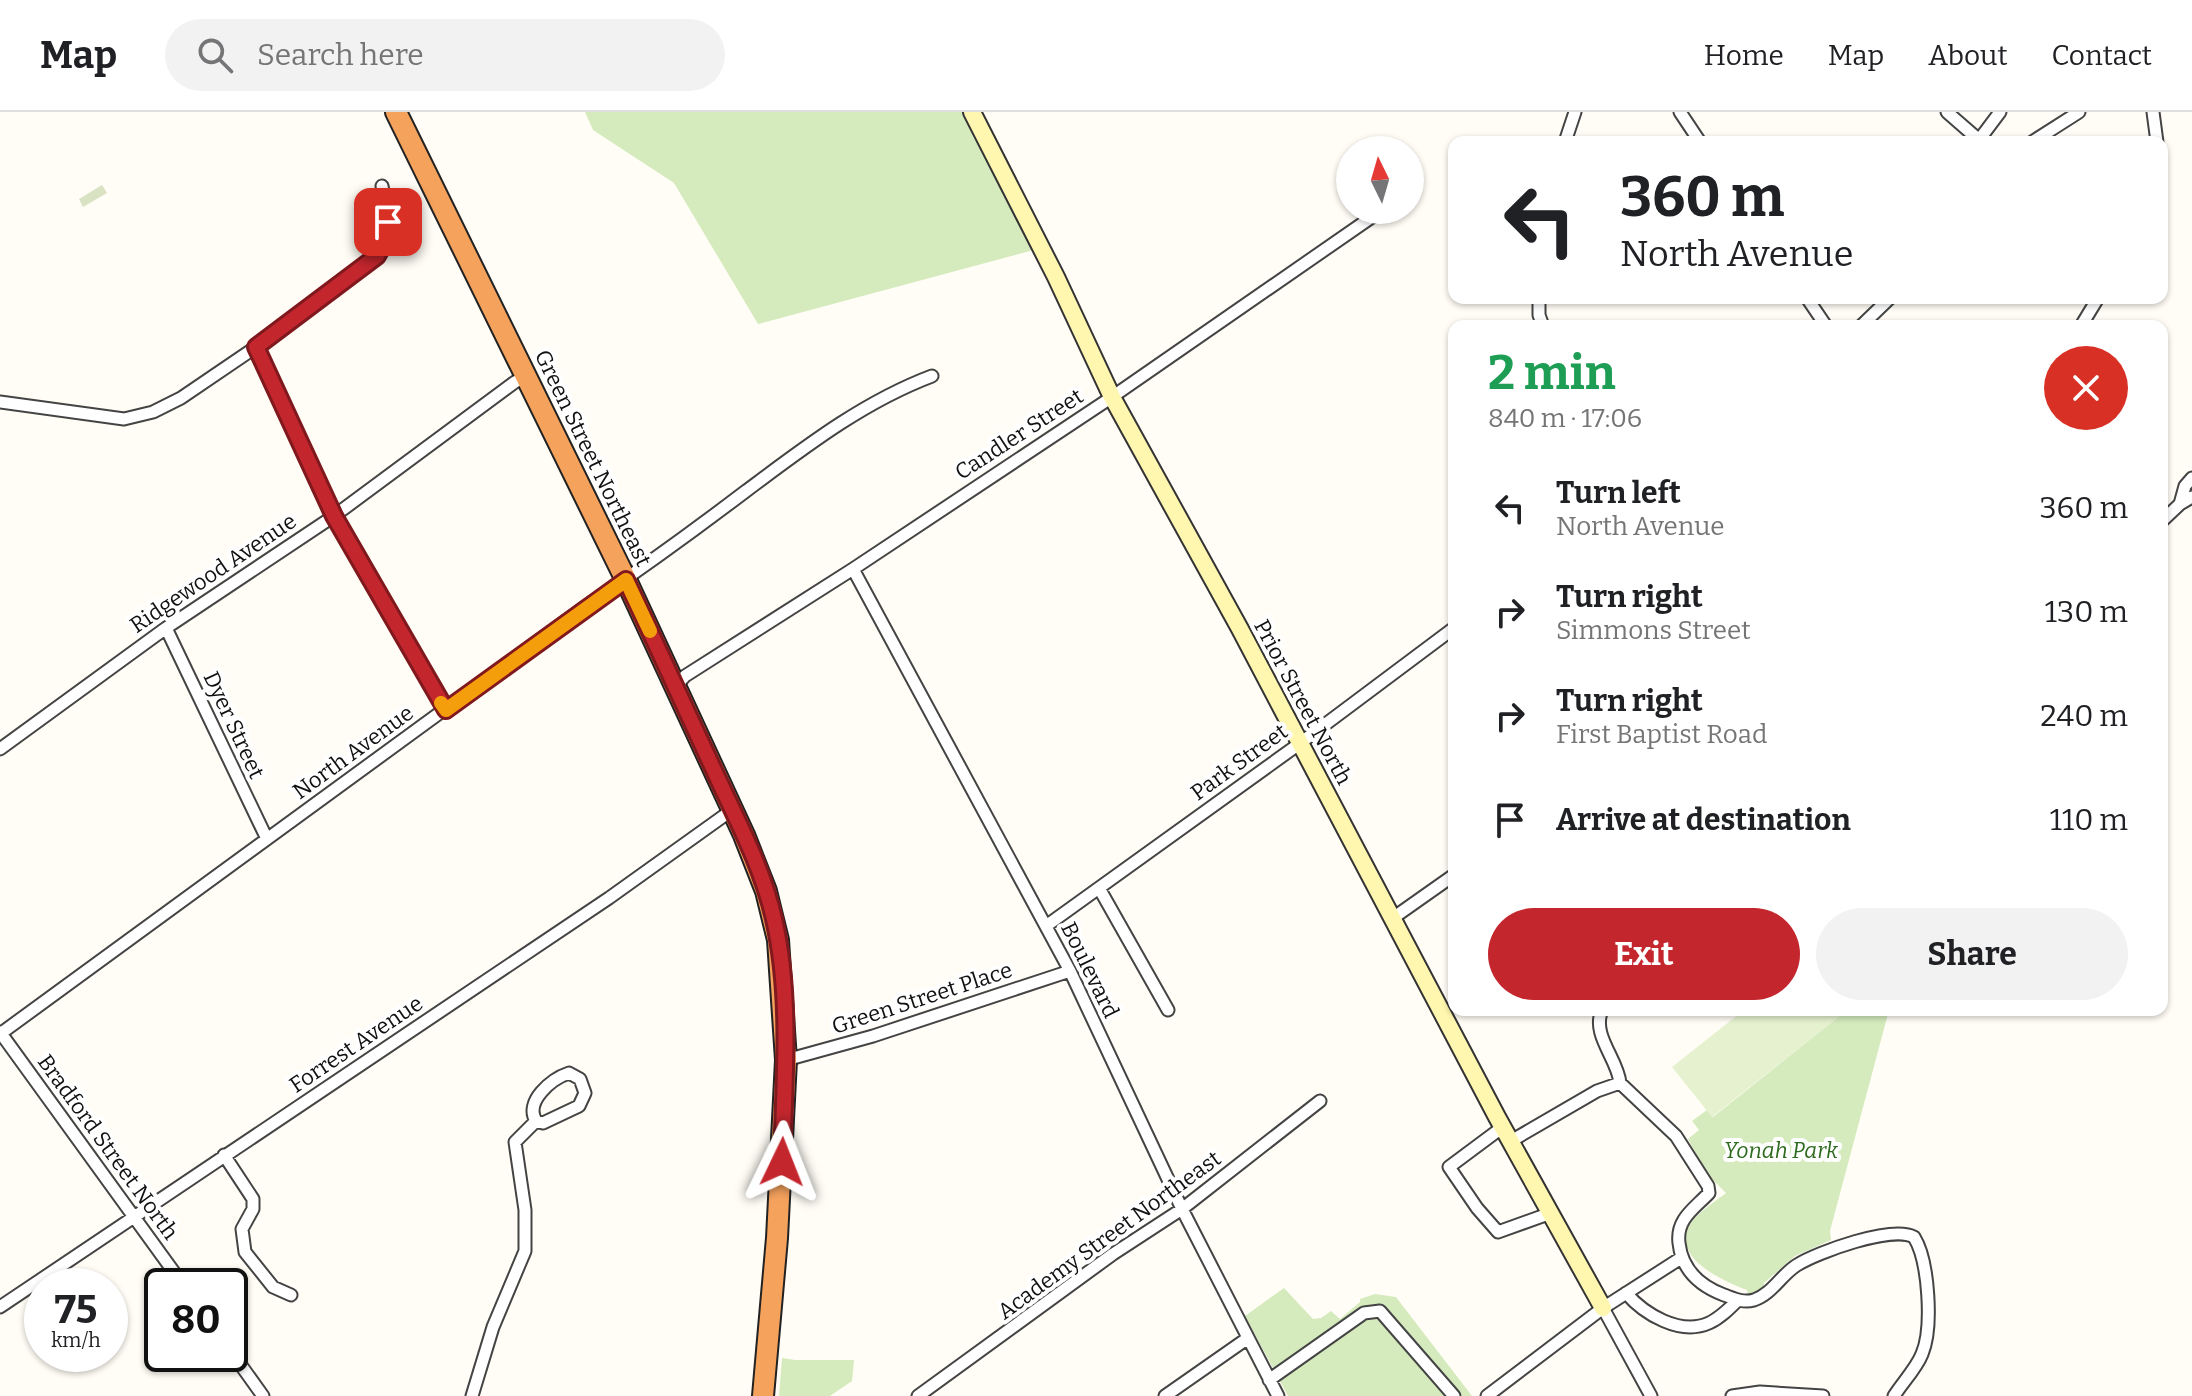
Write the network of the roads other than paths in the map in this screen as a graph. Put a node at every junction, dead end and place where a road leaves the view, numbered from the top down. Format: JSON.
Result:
{"nodes":[{"id":1,"x":396,"y":112,"type":"edge"},
{"id":2,"x":972,"y":112,"type":"edge"},
{"id":3,"x":1575,"y":112,"type":"edge"},
{"id":4,"x":1680,"y":112,"type":"edge"},
{"id":5,"x":1947,"y":112,"type":"edge"},
{"id":6,"x":2000,"y":112,"type":"edge"},
{"id":7,"x":2079,"y":112,"type":"edge"},
{"id":8,"x":2153,"y":112,"type":"edge"},
{"id":9,"x":1567,"y":136,"type":"edge"},
{"id":10,"x":1696,"y":136,"type":"edge"},
{"id":11,"x":1974,"y":136,"type":"edge"},
{"id":12,"x":1983,"y":136,"type":"edge"},
{"id":13,"x":2041,"y":136,"type":"edge"},
{"id":14,"x":2156,"y":136,"type":"edge"},
{"id":15,"x":382,"y":186,"type":"dead end"},
{"id":16,"x":1362,"y":224,"type":"edge"},
{"id":17,"x":1884,"y":304,"type":"edge"},
{"id":18,"x":1867,"y":320,"type":"edge"},
{"id":19,"x":256,"y":347,"type":"junction"},
{"id":20,"x":527,"y":376,"type":"junction"},
{"id":21,"x":932,"y":376,"type":"dead end"},
{"id":22,"x":1112,"y":397,"type":"junction"},
{"id":23,"x":0,"y":402,"type":"edge"},
{"id":24,"x":2192,"y":478,"type":"edge"},
{"id":25,"x":2192,"y":497,"type":"edge"},
{"id":26,"x":2180,"y":504,"type":"junction"},
{"id":27,"x":2168,"y":515,"type":"edge"},
{"id":28,"x":334,"y":516,"type":"junction"},
{"id":29,"x":853,"y":569,"type":"junction"},
{"id":30,"x":626,"y":580,"type":"junction"},
{"id":31,"x":166,"y":628,"type":"junction"},
{"id":32,"x":1448,"y":632,"type":"edge"},
{"id":33,"x":676,"y":686,"type":"junction"},
{"id":34,"x":446,"y":710,"type":"junction"},
{"id":35,"x":1299,"y":744,"type":"junction"},
{"id":36,"x":0,"y":749,"type":"edge"},
{"id":37,"x":732,"y":810,"type":"junction"},
{"id":38,"x":267,"y":839,"type":"junction"},
{"id":39,"x":1448,"y":879,"type":"edge"},
{"id":40,"x":1099,"y":888,"type":"junction"},
{"id":41,"x":1393,"y":918,"type":"junction"},
{"id":42,"x":1046,"y":926,"type":"junction"},
{"id":43,"x":1070,"y":971,"type":"junction"},
{"id":44,"x":1168,"y":1010,"type":"dead end"},
{"id":45,"x":1599,"y":1016,"type":"edge"},
{"id":46,"x":0,"y":1033,"type":"edge"},
{"id":47,"x":786,"y":1060,"type":"junction"},
{"id":48,"x":1620,"y":1083,"type":"junction"},
{"id":49,"x":1320,"y":1101,"type":"dead end"},
{"id":50,"x":536,"y":1121,"type":"junction"},
{"id":51,"x":1507,"y":1135,"type":"junction"},
{"id":52,"x":224,"y":1155,"type":"junction"},
{"id":53,"x":1182,"y":1209,"type":"junction"},
{"id":54,"x":1551,"y":1213,"type":"junction"},
{"id":55,"x":133,"y":1216,"type":"junction"},
{"id":56,"x":1681,"y":1258,"type":"junction"},
{"id":57,"x":171,"y":1268,"type":"edge"},
{"id":58,"x":1626,"y":1293,"type":"junction"},
{"id":59,"x":291,"y":1295,"type":"dead end"},
{"id":60,"x":1738,"y":1300,"type":"junction"},
{"id":61,"x":0,"y":1307,"type":"edge"},
{"id":62,"x":1603,"y":1308,"type":"junction"},
{"id":63,"x":1248,"y":1338,"type":"junction"},
{"id":64,"x":246,"y":1372,"type":"edge"},
{"id":65,"x":1269,"y":1380,"type":"junction"},
{"id":66,"x":263,"y":1396,"type":"edge"},
{"id":67,"x":472,"y":1396,"type":"edge"},
{"id":68,"x":763,"y":1396,"type":"edge"},
{"id":69,"x":918,"y":1396,"type":"edge"},
{"id":70,"x":1165,"y":1396,"type":"edge"},
{"id":71,"x":1278,"y":1396,"type":"edge"},
{"id":72,"x":1454,"y":1396,"type":"edge"},
{"id":73,"x":1487,"y":1396,"type":"edge"},
{"id":74,"x":1651,"y":1396,"type":"edge"},
{"id":75,"x":1732,"y":1396,"type":"edge"},
{"id":76,"x":1823,"y":1396,"type":"edge"},
{"id":77,"x":1894,"y":1396,"type":"edge"}],
"edges":[{"from":1,"to":20,"type":"highway","name":"Green Street Northeast"},
{"from":2,"to":22,"type":"street","name":"Prior Street North"},
{"from":3,"to":9,"type":"street"},
{"from":4,"to":10,"type":"street"},
{"from":5,"to":11,"type":"street"},
{"from":6,"to":12,"type":"street"},
{"from":7,"to":13,"type":"street"},
{"from":8,"to":14,"type":"street"},
{"from":15,"to":19,"type":"street"},
{"from":16,"to":22,"type":"street","name":"Candler Street"},
{"from":17,"to":18,"type":"street"},
{"from":19,"to":23,"type":"street"},
{"from":19,"to":28,"type":"street"},
{"from":20,"to":28,"type":"street","name":"Ridgewood Avenue"},
{"from":20,"to":30,"type":"highway","name":"Green Street Northeast"},
{"from":21,"to":30,"type":"street","name":"North Avenue"},
{"from":22,"to":29,"type":"street","name":"Candler Street"},
{"from":22,"to":35,"type":"street","name":"Prior Street North"},
{"from":24,"to":26,"type":"street"},
{"from":25,"to":26,"type":"street"},
{"from":26,"to":27,"type":"street"},
{"from":28,"to":31,"type":"street","name":"Ridgewood Avenue"},
{"from":28,"to":34,"type":"street"},
{"from":29,"to":33,"type":"street","name":"Candler Street"},
{"from":29,"to":42,"type":"street","name":"Boulevard"},
{"from":30,"to":33,"type":"highway","name":"Green Street Northeast"},
{"from":30,"to":34,"type":"street","name":"North Avenue"},
{"from":31,"to":36,"type":"street","name":"Ridgewood Avenue"},
{"from":31,"to":38,"type":"street","name":"Dyer Street"},
{"from":32,"to":35,"type":"street","name":"Park Street"},
{"from":33,"to":37,"type":"highway","name":"Green Street Northeast"},
{"from":34,"to":38,"type":"street","name":"North Avenue"},
{"from":35,"to":40,"type":"street","name":"Park Street"},
{"from":35,"to":41,"type":"street","name":"Prior Street North"},
{"from":37,"to":47,"type":"highway","name":"Green Street Northeast"},
{"from":37,"to":52,"type":"street","name":"Forrest Avenue"},
{"from":38,"to":46,"type":"street","name":"North Avenue"},
{"from":39,"to":41,"type":"street"},
{"from":40,"to":42,"type":"street","name":"Park Street"},
{"from":40,"to":44,"type":"street"},
{"from":41,"to":51,"type":"street","name":"Prior Street North"},
{"from":42,"to":43,"type":"street","name":"Boulevard"},
{"from":43,"to":47,"type":"street","name":"Green Street Place"},
{"from":43,"to":53,"type":"street","name":"Boulevard"},
{"from":45,"to":48,"type":"street"},
{"from":46,"to":55,"type":"street","name":"Bradford Street North"},
{"from":47,"to":68,"type":"highway","name":"Green Street Northeast"},
{"from":48,"to":51,"type":"street"},
{"from":48,"to":56,"type":"street"},
{"from":49,"to":53,"type":"street","name":"Academy Street Northeast"},
{"from":50,"to":50,"type":"street"},
{"from":50,"to":67,"type":"street"},
{"from":51,"to":54,"type":"street","name":"Prior Street North"},
{"from":51,"to":54,"type":"street"},
{"from":52,"to":55,"type":"street","name":"Forrest Avenue"},
{"from":52,"to":59,"type":"street"},
{"from":53,"to":63,"type":"street","name":"Boulevard"},
{"from":53,"to":69,"type":"street","name":"Academy Street Northeast"},
{"from":54,"to":62,"type":"street","name":"Prior Street North"},
{"from":55,"to":57,"type":"street","name":"Bradford Street North"},
{"from":55,"to":61,"type":"street","name":"Forrest Avenue"},
{"from":56,"to":58,"type":"street"},
{"from":56,"to":60,"type":"street"},
{"from":58,"to":60,"type":"street"},
{"from":58,"to":62,"type":"street"},
{"from":60,"to":77,"type":"street"},
{"from":62,"to":73,"type":"street"},
{"from":62,"to":74,"type":"street"},
{"from":63,"to":65,"type":"street","name":"Boulevard"},
{"from":63,"to":70,"type":"street"},
{"from":64,"to":66,"type":"street"},
{"from":65,"to":71,"type":"street","name":"Boulevard"},
{"from":65,"to":72,"type":"street"},
{"from":75,"to":76,"type":"street"}]}
